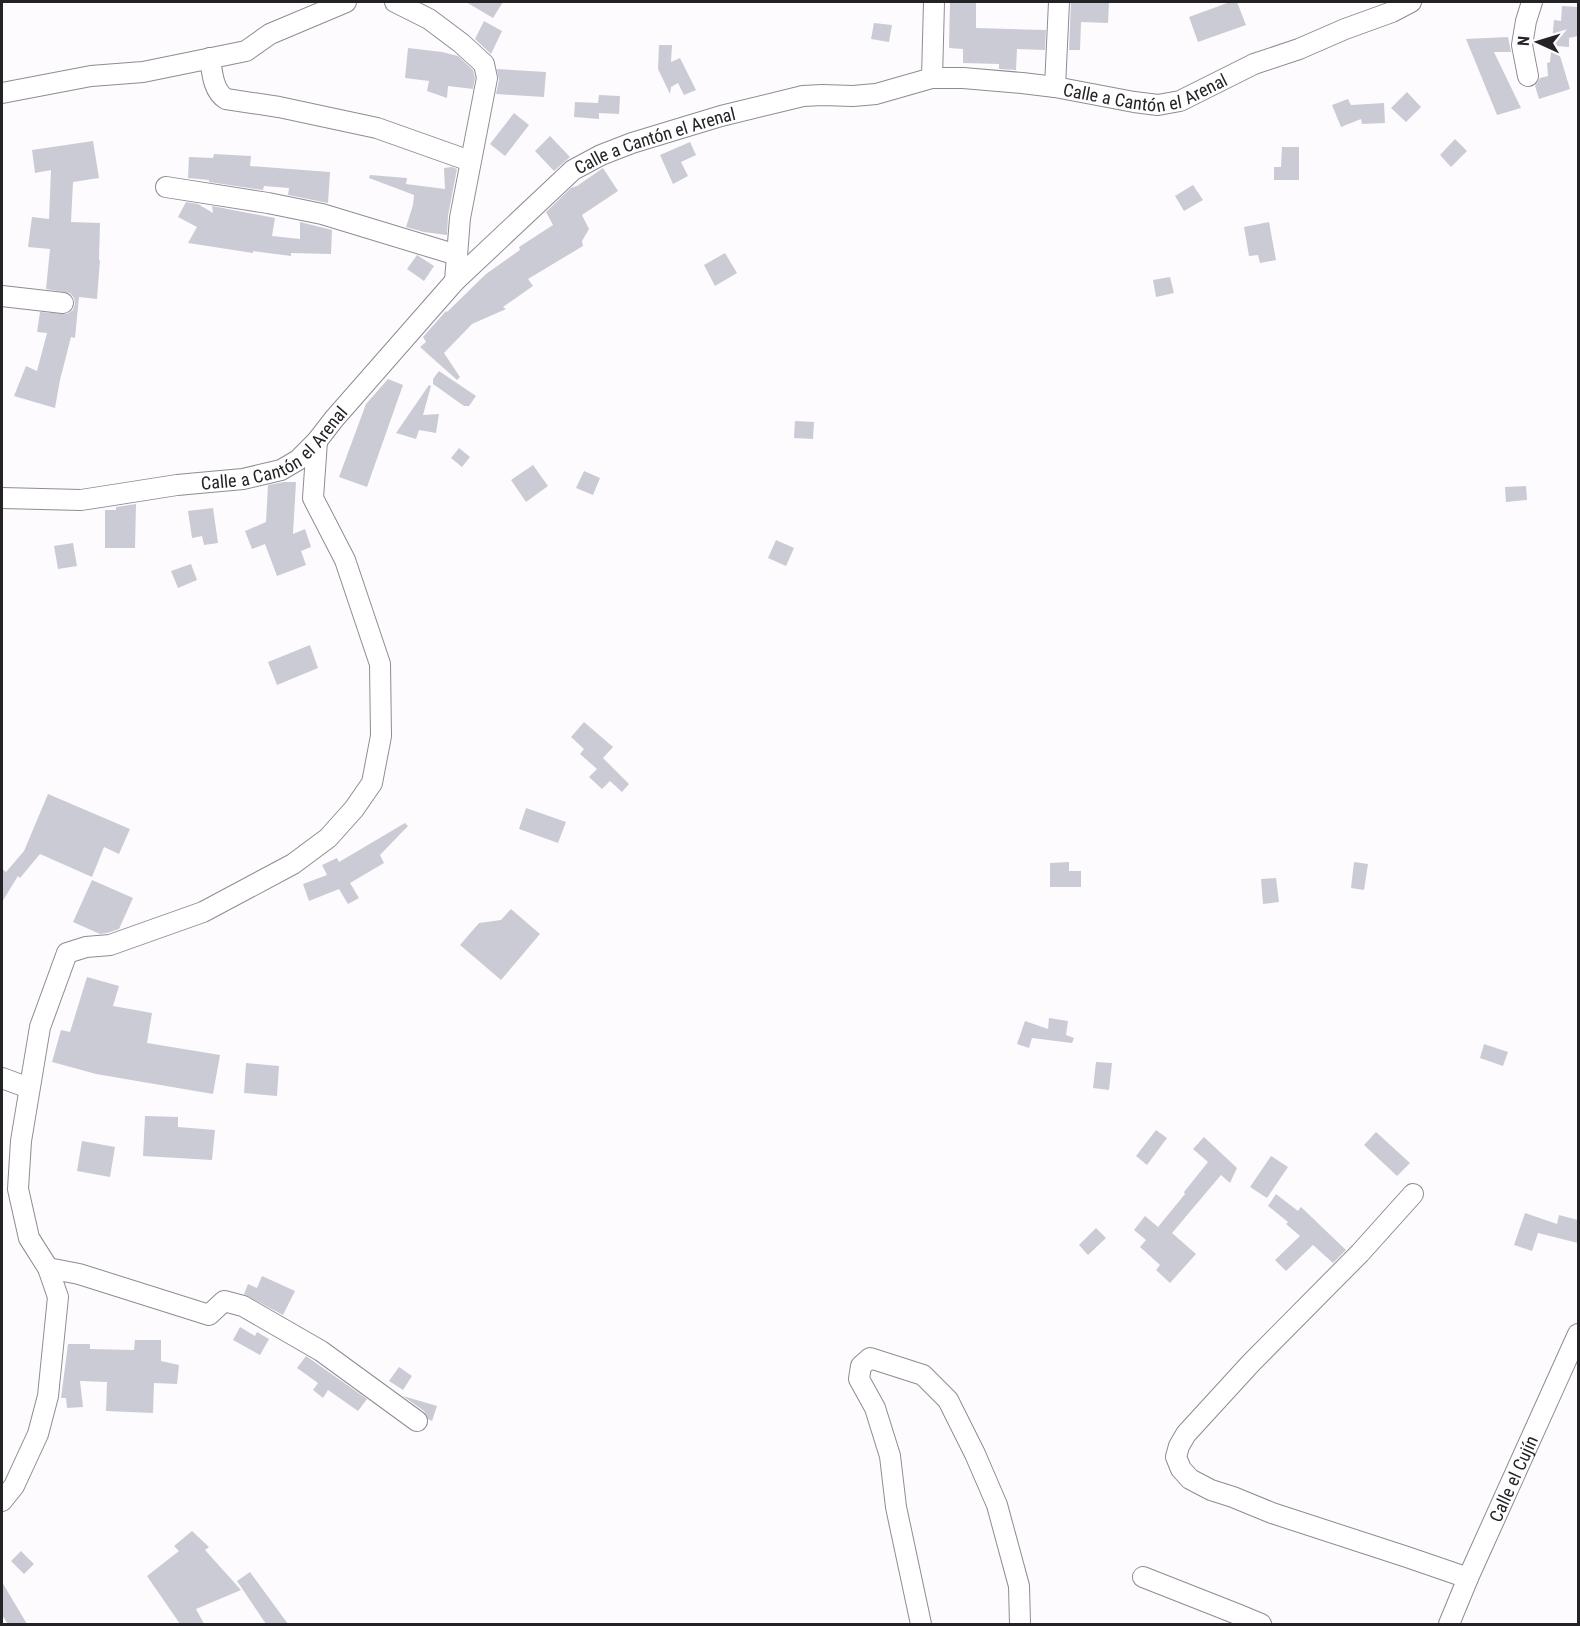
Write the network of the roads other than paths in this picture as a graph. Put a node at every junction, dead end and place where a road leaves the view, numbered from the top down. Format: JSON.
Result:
{"nodes":[{"id":1,"x":346,"y":2,"type":"edge"},
{"id":2,"x":395,"y":2,"type":"edge"},
{"id":3,"x":934,"y":2,"type":"edge"},
{"id":4,"x":1059,"y":2,"type":"edge"},
{"id":5,"x":1411,"y":2,"type":"edge"},
{"id":6,"x":1532,"y":2,"type":"edge"},
{"id":7,"x":210,"y":58,"type":"junction"},
{"id":8,"x":1528,"y":76,"type":"dead end"},
{"id":9,"x":932,"y":78,"type":"junction"},
{"id":10,"x":1055,"y":87,"type":"junction"},
{"id":11,"x":2,"y":93,"type":"edge"},
{"id":12,"x":470,"y":161,"type":"junction"},
{"id":13,"x":166,"y":187,"type":"dead end"},
{"id":14,"x":457,"y":255,"type":"junction"},
{"id":15,"x":455,"y":280,"type":"junction"},
{"id":16,"x":2,"y":296,"type":"edge"},
{"id":17,"x":63,"y":303,"type":"dead end"},
{"id":18,"x":317,"y":441,"type":"junction"},
{"id":19,"x":2,"y":498,"type":"edge"},
{"id":20,"x":2,"y":1078,"type":"edge"},
{"id":21,"x":29,"y":1088,"type":"junction"},
{"id":22,"x":1413,"y":1194,"type":"dead end"},
{"id":23,"x":48,"y":1268,"type":"junction"},
{"id":24,"x":1578,"y":1334,"type":"edge"},
{"id":25,"x":417,"y":1421,"type":"dead end"},
{"id":26,"x":2,"y":1501,"type":"edge"},
{"id":27,"x":1143,"y":1577,"type":"dead end"},
{"id":28,"x":1468,"y":1578,"type":"junction"},
{"id":29,"x":921,"y":1624,"type":"edge"},
{"id":30,"x":1020,"y":1624,"type":"edge"},
{"id":31,"x":1261,"y":1624,"type":"edge"},
{"id":32,"x":1449,"y":1624,"type":"edge"}],
"edges":[{"from":1,"to":7,"type":"street"},
{"from":2,"to":12,"type":"street"},
{"from":3,"to":9,"type":"street"},
{"from":4,"to":10,"type":"street"},
{"from":5,"to":10,"type":"street","name":"Calle a Cantón el Arenal"},
{"from":6,"to":8,"type":"street"},
{"from":7,"to":11,"type":"street"},
{"from":7,"to":12,"type":"street"},
{"from":9,"to":10,"type":"street","name":"Calle a Cantón el Arenal"},
{"from":9,"to":15,"type":"street","name":"Calle a Cantón el Arenal"},
{"from":12,"to":14,"type":"street"},
{"from":13,"to":14,"type":"street"},
{"from":14,"to":15,"type":"street"},
{"from":15,"to":18,"type":"street","name":"Calle a Cantón el Arenal"},
{"from":16,"to":17,"type":"street"},
{"from":18,"to":19,"type":"street","name":"Calle a Cantón el Arenal"},
{"from":18,"to":21,"type":"street"},
{"from":20,"to":21,"type":"street"},
{"from":21,"to":23,"type":"street"},
{"from":22,"to":28,"type":"street"},
{"from":23,"to":25,"type":"street"},
{"from":23,"to":26,"type":"street"},
{"from":24,"to":28,"type":"street","name":"Calle el Cujín"},
{"from":27,"to":31,"type":"street"},
{"from":28,"to":32,"type":"street","name":"Calle el Cujín"},
{"from":29,"to":30,"type":"street"}]}
